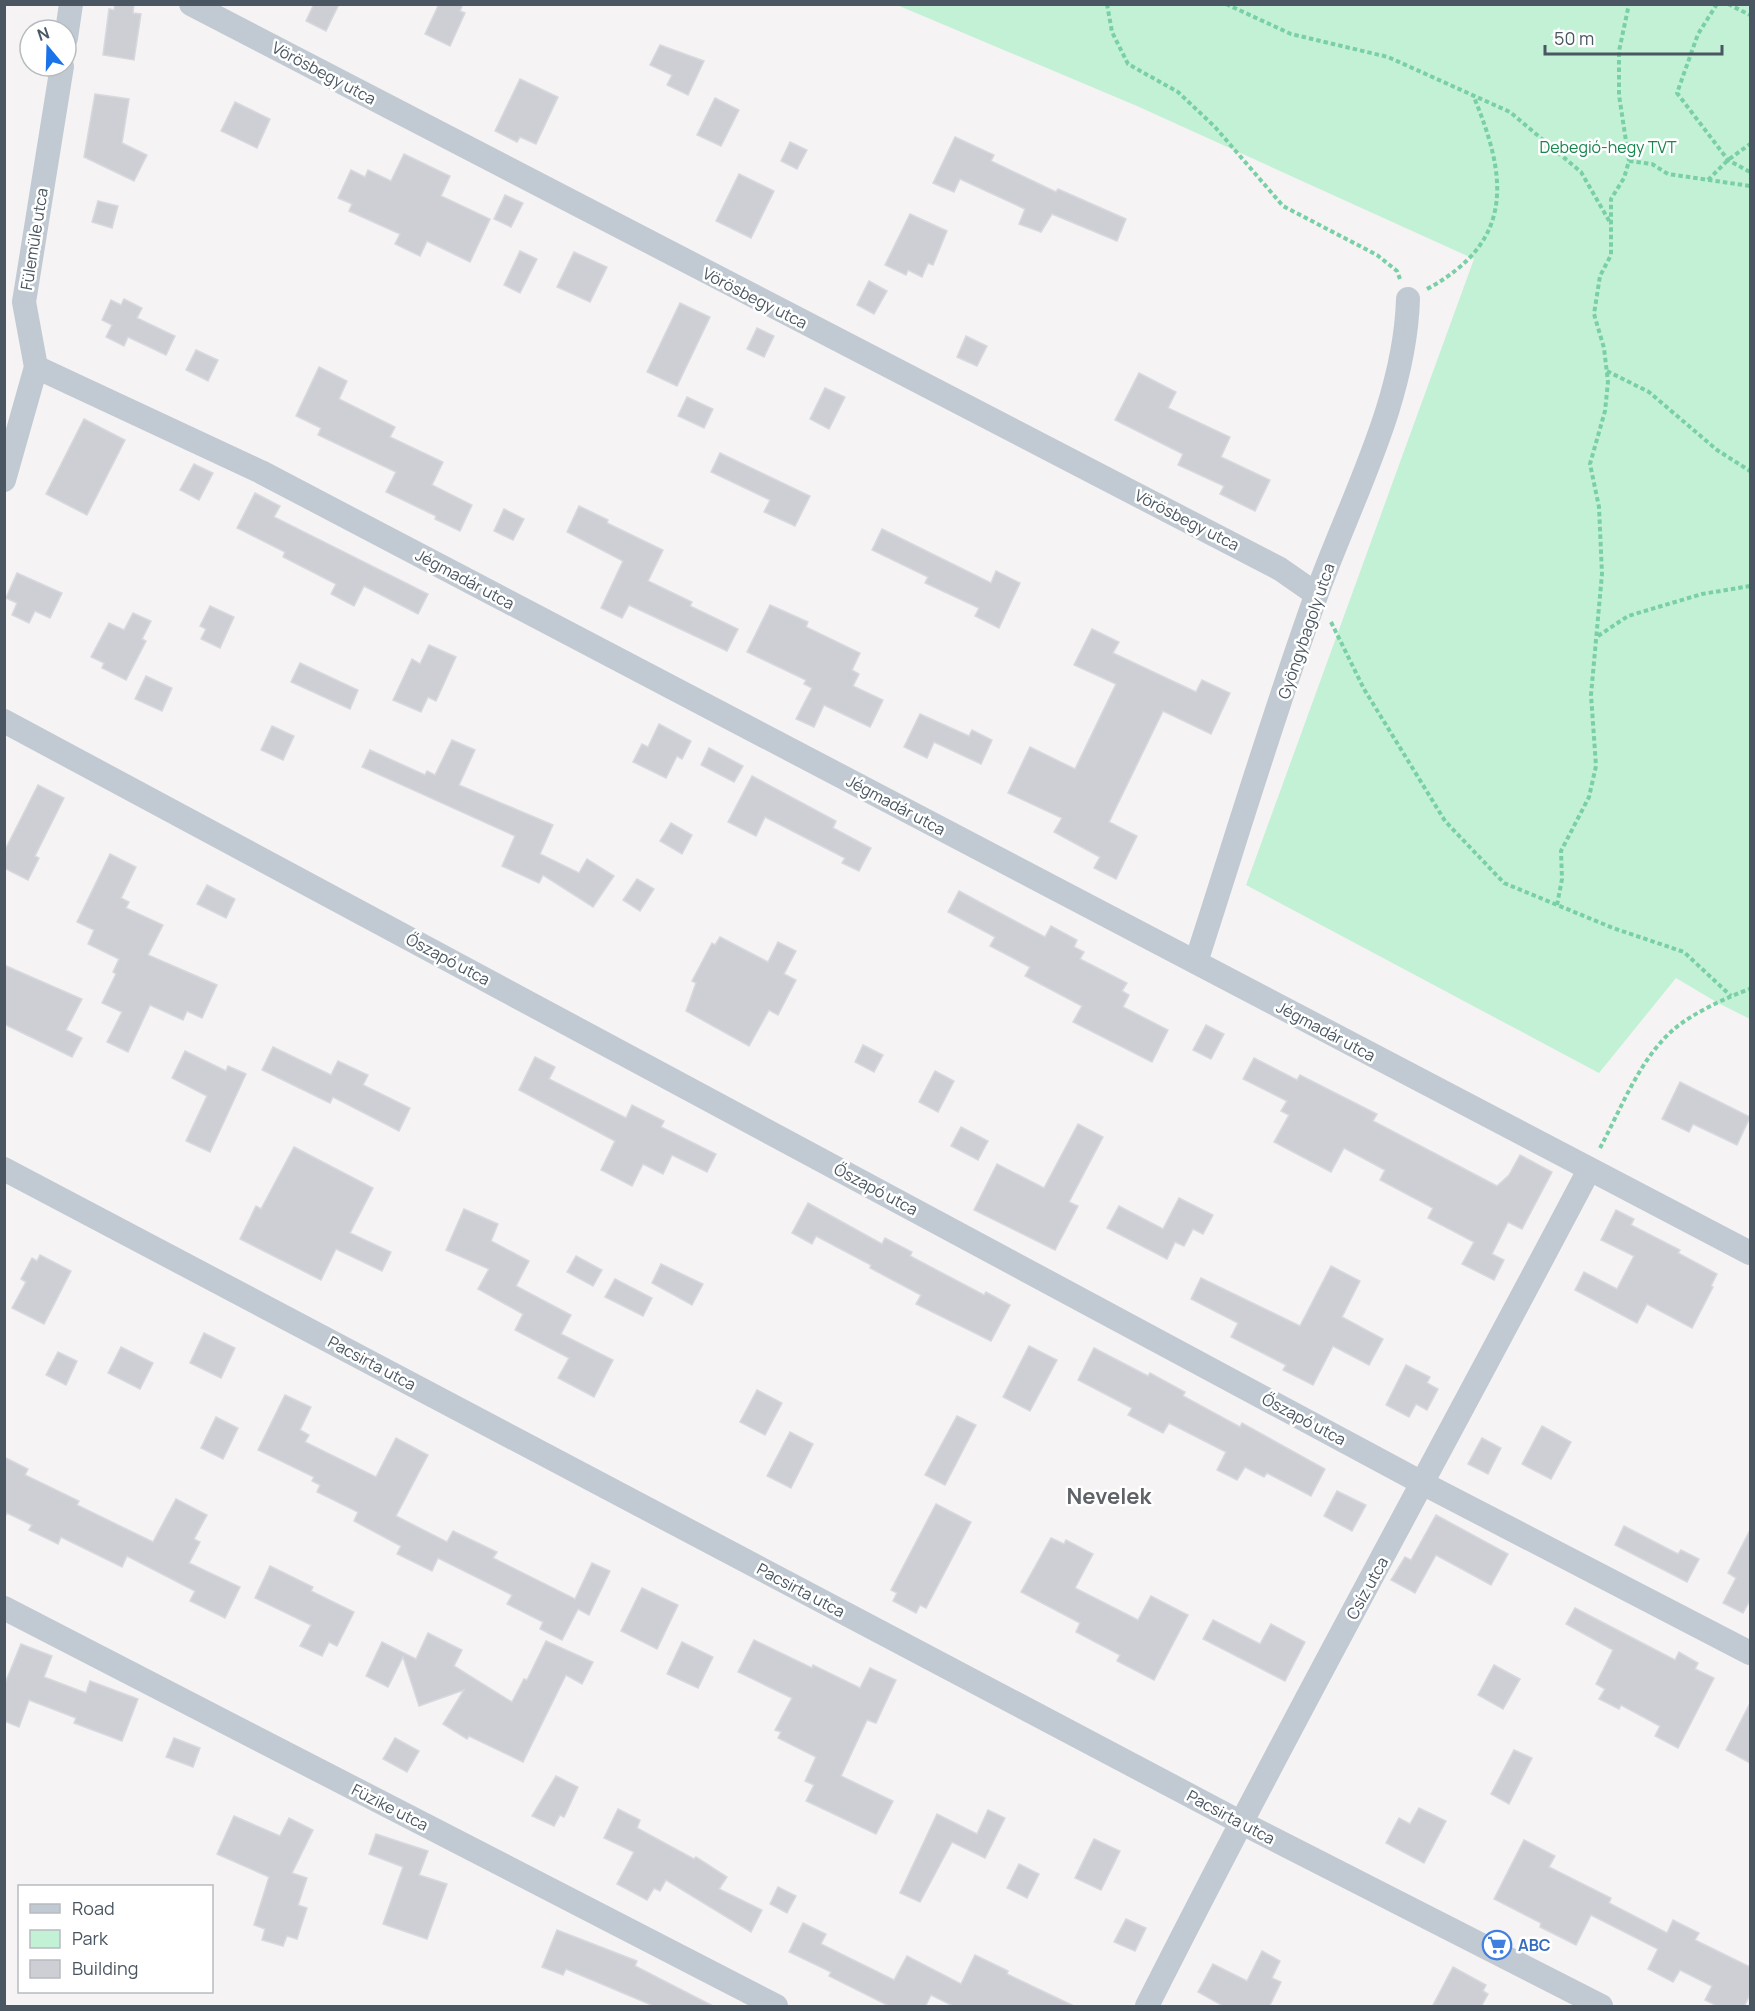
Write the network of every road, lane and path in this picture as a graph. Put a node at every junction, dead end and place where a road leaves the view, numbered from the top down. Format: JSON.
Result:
{"nodes":[{"id":1,"x":191,"y":4,"type":"edge"},
{"id":2,"x":1107,"y":4,"type":"edge"},
{"id":3,"x":1226,"y":4,"type":"edge"},
{"id":4,"x":1629,"y":4,"type":"edge"},
{"id":5,"x":1717,"y":4,"type":"edge"},
{"id":6,"x":1728,"y":4,"type":"edge"},
{"id":7,"x":1750,"y":15,"type":"edge"},
{"id":8,"x":60,"y":78,"type":"edge"},
{"id":9,"x":1473,"y":95,"type":"junction"},
{"id":10,"x":1750,"y":144,"type":"edge"},
{"id":11,"x":1728,"y":160,"type":"junction"},
{"id":12,"x":1629,"y":161,"type":"junction"},
{"id":13,"x":1750,"y":172,"type":"edge"},
{"id":14,"x":1707,"y":181,"type":"junction"},
{"id":15,"x":1750,"y":186,"type":"edge"},
{"id":16,"x":1613,"y":226,"type":"junction"},
{"id":17,"x":1407,"y":299,"type":"junction"},
{"id":18,"x":36,"y":367,"type":"junction"},
{"id":19,"x":1607,"y":371,"type":"junction"},
{"id":20,"x":1750,"y":471,"type":"edge"},
{"id":21,"x":4,"y":480,"type":"edge"},
{"id":22,"x":1750,"y":586,"type":"edge"},
{"id":23,"x":1316,"y":594,"type":"junction"},
{"id":24,"x":1597,"y":636,"type":"junction"},
{"id":25,"x":4,"y":721,"type":"edge"},
{"id":26,"x":1557,"y":905,"type":"junction"},
{"id":27,"x":1196,"y":962,"type":"junction"},
{"id":28,"x":1750,"y":989,"type":"edge"},
{"id":29,"x":1731,"y":996,"type":"junction"},
{"id":30,"x":4,"y":1169,"type":"edge"},
{"id":31,"x":1589,"y":1170,"type":"junction"},
{"id":32,"x":1750,"y":1253,"type":"edge"},
{"id":33,"x":1424,"y":1484,"type":"junction"},
{"id":34,"x":4,"y":1608,"type":"edge"},
{"id":35,"x":1750,"y":1653,"type":"edge"},
{"id":36,"x":1240,"y":1822,"type":"junction"},
{"id":37,"x":776,"y":2007,"type":"edge"},
{"id":38,"x":1146,"y":2007,"type":"edge"},
{"id":39,"x":1601,"y":2007,"type":"edge"}],
"edges":[{"from":1,"to":23,"type":"street","name":"Vörösbegy utca"},
{"from":2,"to":17,"type":"path"},
{"from":3,"to":9,"type":"path"},
{"from":4,"to":12,"type":"path"},
{"from":5,"to":11,"type":"path"},
{"from":6,"to":7,"type":"path"},
{"from":8,"to":18,"type":"street","name":"Fülemüle utca"},
{"from":9,"to":16,"type":"path"},
{"from":9,"to":17,"type":"path"},
{"from":10,"to":11,"type":"path"},
{"from":11,"to":13,"type":"path"},
{"from":11,"to":14,"type":"path"},
{"from":12,"to":14,"type":"path"},
{"from":12,"to":16,"type":"path"},
{"from":14,"to":15,"type":"path"},
{"from":16,"to":19,"type":"path"},
{"from":17,"to":23,"type":"street","name":"Gyöngybagoly utca"},
{"from":18,"to":21,"type":"street","name":"Fülemüle utca"},
{"from":18,"to":27,"type":"street","name":"Jégmadár utca"},
{"from":19,"to":20,"type":"path"},
{"from":19,"to":24,"type":"path"},
{"from":22,"to":24,"type":"path"},
{"from":23,"to":26,"type":"path"},
{"from":23,"to":27,"type":"street","name":"Gyöngybagoly utca"},
{"from":24,"to":26,"type":"path"},
{"from":25,"to":33,"type":"street","name":"Őszapó utca"},
{"from":26,"to":29,"type":"path"},
{"from":27,"to":31,"type":"street","name":"Jégmadár utca"},
{"from":28,"to":29,"type":"path"},
{"from":29,"to":31,"type":"path"},
{"from":30,"to":36,"type":"street","name":"Pacsirta utca"},
{"from":31,"to":32,"type":"street","name":"Jégmadár utca"},
{"from":31,"to":33,"type":"street","name":"Csíz utca"},
{"from":33,"to":35,"type":"street","name":"Őszapó utca"},
{"from":33,"to":36,"type":"street","name":"Csíz utca"},
{"from":34,"to":37,"type":"street","name":"Füzike utca"},
{"from":36,"to":38,"type":"street","name":"Csíz utca"},
{"from":36,"to":39,"type":"street","name":"Pacsirta utca"}]}
